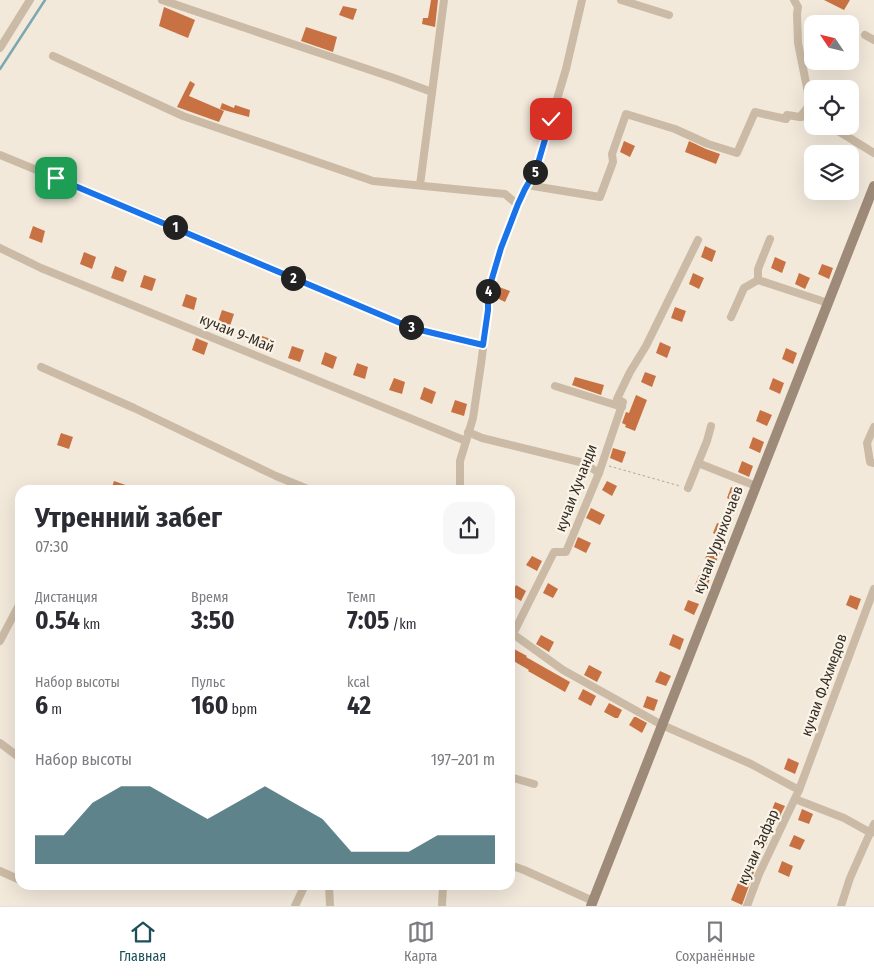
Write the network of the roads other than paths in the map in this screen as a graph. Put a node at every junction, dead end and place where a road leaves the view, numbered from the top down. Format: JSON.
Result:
{"nodes":[{"id":1,"x":30,"y":0,"type":"edge"},
{"id":2,"x":162,"y":0,"type":"edge"},
{"id":3,"x":444,"y":0,"type":"edge"},
{"id":4,"x":582,"y":0,"type":"edge"},
{"id":5,"x":621,"y":0,"type":"edge"},
{"id":6,"x":794,"y":0,"type":"edge"},
{"id":7,"x":669,"y":15,"type":"dead end"},
{"id":8,"x":865,"y":35,"type":"dead end"},
{"id":9,"x":874,"y":40,"type":"edge"},
{"id":10,"x":0,"y":48,"type":"edge"},
{"id":11,"x":53,"y":56,"type":"dead end"},
{"id":12,"x":432,"y":92,"type":"junction"},
{"id":13,"x":800,"y":117,"type":"junction"},
{"id":14,"x":804,"y":117,"type":"edge"},
{"id":15,"x":845,"y":135,"type":"edge"},
{"id":16,"x":874,"y":153,"type":"edge"},
{"id":17,"x":0,"y":155,"type":"edge"},
{"id":18,"x":420,"y":185,"type":"junction"},
{"id":19,"x":527,"y":185,"type":"junction"},
{"id":20,"x":874,"y":186,"type":"edge"},
{"id":21,"x":518,"y":204,"type":"junction"},
{"id":22,"x":698,"y":240,"type":"dead end"},
{"id":23,"x":770,"y":240,"type":"dead end"},
{"id":24,"x":0,"y":248,"type":"edge"},
{"id":25,"x":758,"y":280,"type":"junction"},
{"id":26,"x":828,"y":303,"type":"junction"},
{"id":27,"x":732,"y":317,"type":"dead end"},
{"id":28,"x":483,"y":345,"type":"junction"},
{"id":29,"x":41,"y":367,"type":"dead end"},
{"id":30,"x":555,"y":386,"type":"dead end"},
{"id":31,"x":622,"y":407,"type":"junction"},
{"id":32,"x":711,"y":426,"type":"dead end"},
{"id":33,"x":874,"y":427,"type":"edge"},
{"id":34,"x":468,"y":432,"type":"junction"},
{"id":35,"x":466,"y":441,"type":"junction"},
{"id":36,"x":874,"y":463,"type":"edge"},
{"id":37,"x":698,"y":464,"type":"junction"},
{"id":38,"x":599,"y":473,"type":"junction"},
{"id":39,"x":298,"y":485,"type":"edge"},
{"id":40,"x":460,"y":485,"type":"edge"},
{"id":41,"x":756,"y":486,"type":"junction"},
{"id":42,"x":688,"y":488,"type":"road end"},
{"id":43,"x":874,"y":589,"type":"edge"},
{"id":44,"x":15,"y":612,"type":"edge"},
{"id":45,"x":515,"y":630,"type":"edge"},
{"id":46,"x":515,"y":635,"type":"edge"},
{"id":47,"x":0,"y":641,"type":"edge"},
{"id":48,"x":662,"y":725,"type":"junction"},
{"id":49,"x":0,"y":743,"type":"edge"},
{"id":50,"x":15,"y":754,"type":"edge"},
{"id":51,"x":515,"y":779,"type":"edge"},
{"id":52,"x":534,"y":784,"type":"dead end"},
{"id":53,"x":799,"y":790,"type":"junction"},
{"id":54,"x":795,"y":799,"type":"junction"},
{"id":55,"x":874,"y":824,"type":"edge"},
{"id":56,"x":871,"y":833,"type":"junction"},
{"id":57,"x":515,"y":867,"type":"edge"},
{"id":58,"x":0,"y":871,"type":"edge"},
{"id":59,"x":15,"y":878,"type":"edge"},
{"id":60,"x":303,"y":890,"type":"edge"},
{"id":61,"x":329,"y":890,"type":"edge"},
{"id":62,"x":443,"y":890,"type":"edge"},
{"id":63,"x":592,"y":904,"type":"edge"},
{"id":64,"x":295,"y":906,"type":"edge"},
{"id":65,"x":330,"y":906,"type":"edge"},
{"id":66,"x":442,"y":906,"type":"edge"},
{"id":67,"x":747,"y":906,"type":"edge"},
{"id":68,"x":841,"y":906,"type":"edge"}],
"edges":[{"from":1,"to":10,"type":"street"},
{"from":2,"to":12,"type":"street"},
{"from":3,"to":12,"type":"street"},
{"from":4,"to":19,"type":"street"},
{"from":5,"to":7,"type":"street"},
{"from":6,"to":13,"type":"street"},
{"from":8,"to":9,"type":"street"},
{"from":11,"to":18,"type":"street"},
{"from":12,"to":18,"type":"street"},
{"from":13,"to":14,"type":"street"},
{"from":13,"to":19,"type":"street"},
{"from":15,"to":16,"type":"street"},
{"from":17,"to":28,"type":"street"},
{"from":18,"to":21,"type":"street"},
{"from":19,"to":21,"type":"street"},
{"from":20,"to":26,"type":"street","name":"кучаи Урунхочаев"},
{"from":21,"to":28,"type":"street"},
{"from":22,"to":31,"type":"street","name":"кучаи Хучанди"},
{"from":23,"to":25,"type":"street"},
{"from":24,"to":35,"type":"street","name":"кучаи 9-Май"},
{"from":25,"to":26,"type":"street"},
{"from":25,"to":27,"type":"street"},
{"from":26,"to":41,"type":"street","name":"кучаи Урунхочаев"},
{"from":28,"to":34,"type":"street"},
{"from":29,"to":39,"type":"street"},
{"from":30,"to":31,"type":"street"},
{"from":31,"to":38,"type":"street","name":"кучаи Хучанди"},
{"from":32,"to":37,"type":"street"},
{"from":33,"to":36,"type":"street"},
{"from":34,"to":35,"type":"street"},
{"from":34,"to":38,"type":"street"},
{"from":35,"to":40,"type":"street"},
{"from":37,"to":41,"type":"street"},
{"from":37,"to":42,"type":"street"},
{"from":38,"to":45,"type":"street","name":"кучаи Хучанди"},
{"from":41,"to":48,"type":"street","name":"кучаи Урунхочаев"},
{"from":43,"to":53,"type":"street","name":"кучаи Ф.Ахмедов"},
{"from":44,"to":47,"type":"street"},
{"from":46,"to":48,"type":"street","name":"кучаи Хучанди"},
{"from":48,"to":53,"type":"street"},
{"from":48,"to":63,"type":"street","name":"кучаи Урунхочаев"},
{"from":49,"to":50,"type":"street"},
{"from":51,"to":52,"type":"street"},
{"from":53,"to":54,"type":"street","name":"кучаи Ф.Ахмедов"},
{"from":54,"to":56,"type":"street"},
{"from":54,"to":67,"type":"street","name":"кучаи Зафар"},
{"from":55,"to":56,"type":"street"},
{"from":56,"to":68,"type":"street"},
{"from":57,"to":63,"type":"street"},
{"from":58,"to":59,"type":"street"},
{"from":60,"to":64,"type":"street"},
{"from":61,"to":65,"type":"street"},
{"from":62,"to":66,"type":"street"}]}
